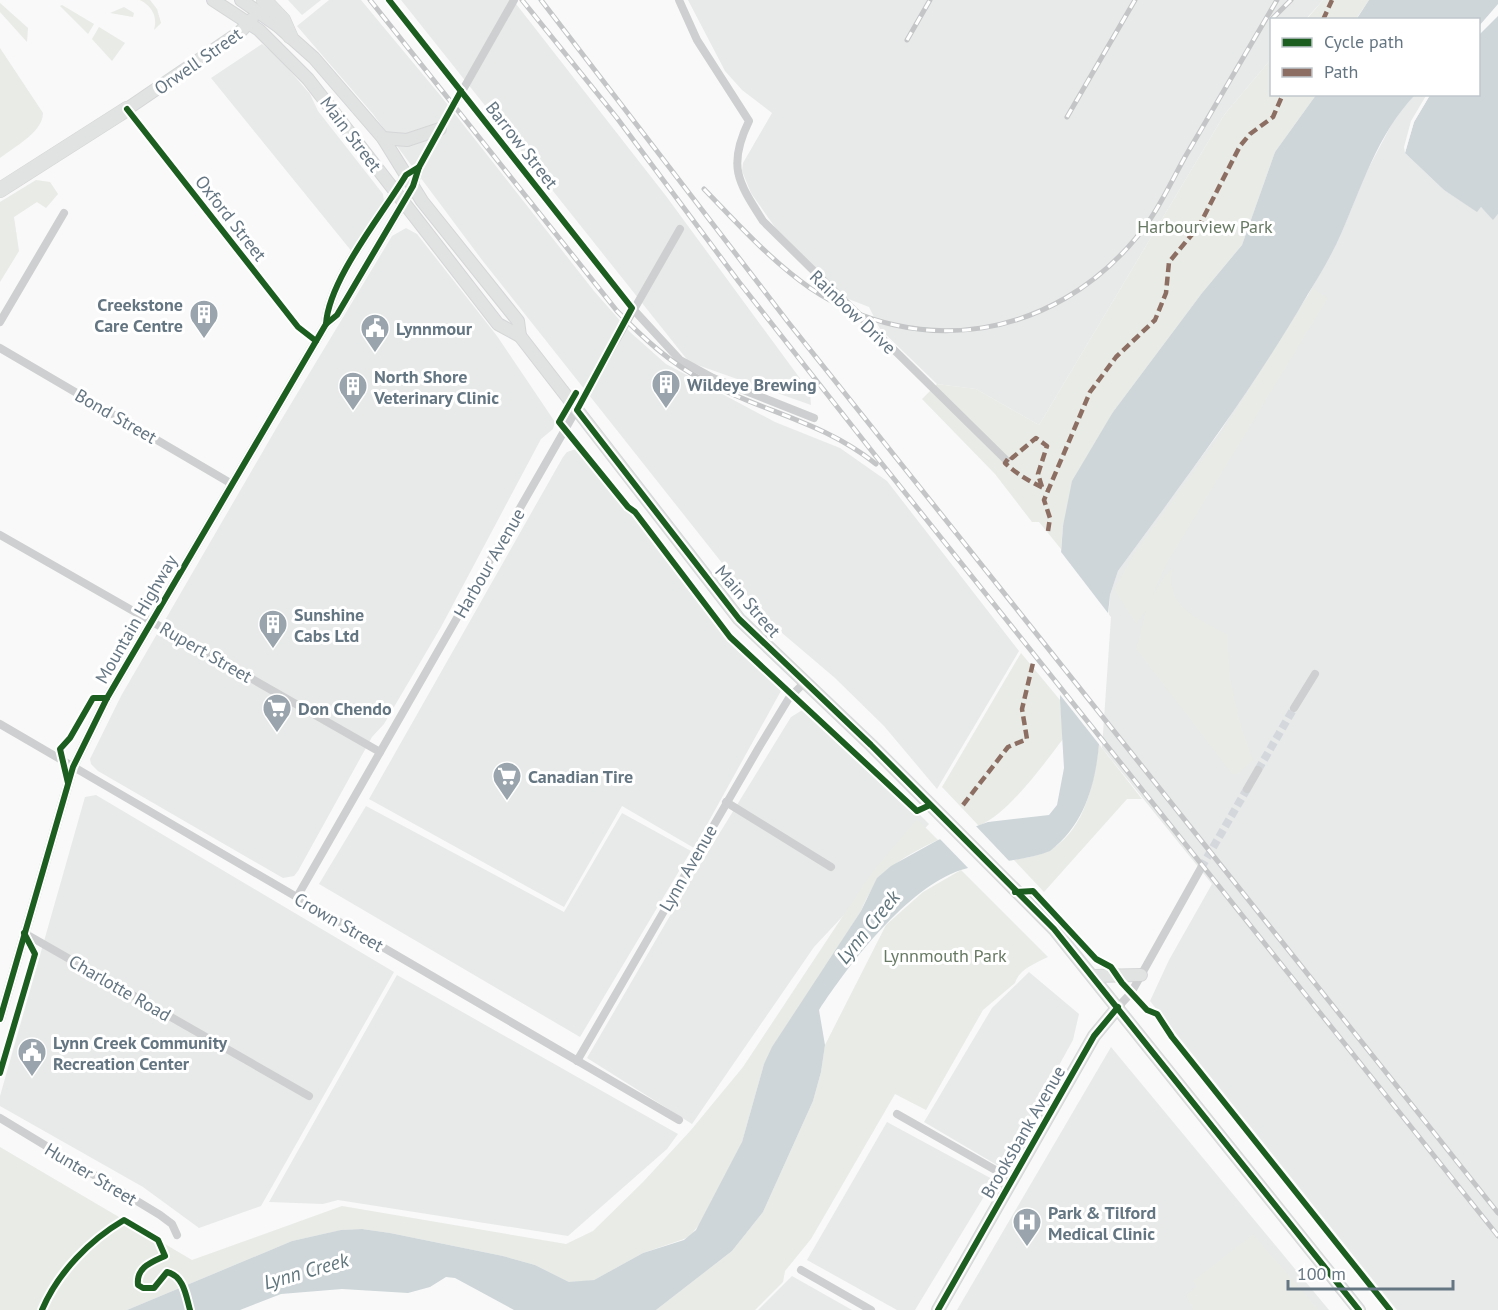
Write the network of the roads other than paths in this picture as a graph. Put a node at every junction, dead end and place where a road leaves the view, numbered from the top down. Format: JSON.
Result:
{"nodes":[{"id":1,"x":213,"y":0,"type":"edge"},
{"id":2,"x":264,"y":0,"type":"edge"},
{"id":3,"x":389,"y":0,"type":"edge"},
{"id":4,"x":514,"y":0,"type":"edge"},
{"id":5,"x":679,"y":0,"type":"edge"},
{"id":6,"x":244,"y":2,"type":"edge"},
{"id":7,"x":250,"y":24,"type":"junction"},
{"id":8,"x":290,"y":36,"type":"junction"},
{"id":9,"x":461,"y":91,"type":"junction"},
{"id":10,"x":127,"y":110,"type":"junction"},
{"id":11,"x":440,"y":129,"type":"junction"},
{"id":12,"x":383,"y":138,"type":"junction"},
{"id":13,"x":419,"y":167,"type":"junction"},
{"id":14,"x":406,"y":175,"type":"junction"},
{"id":15,"x":413,"y":186,"type":"junction"},
{"id":16,"x":0,"y":190,"type":"edge"},
{"id":17,"x":399,"y":198,"type":"junction"},
{"id":18,"x":64,"y":213,"type":"dead end"},
{"id":19,"x":680,"y":228,"type":"dead end"},
{"id":20,"x":632,"y":308,"type":"junction"},
{"id":21,"x":0,"y":322,"type":"edge"},
{"id":22,"x":520,"y":336,"type":"junction"},
{"id":23,"x":316,"y":341,"type":"junction"},
{"id":24,"x":0,"y":348,"type":"edge"},
{"id":25,"x":577,"y":410,"type":"junction"},
{"id":26,"x":814,"y":418,"type":"dead end"},
{"id":27,"x":1006,"y":460,"type":"dead end"},
{"id":28,"x":232,"y":484,"type":"junction"},
{"id":29,"x":0,"y":535,"type":"edge"},
{"id":30,"x":152,"y":621,"type":"junction"},
{"id":31,"x":1315,"y":674,"type":"dead end"},
{"id":32,"x":806,"y":681,"type":"junction"},
{"id":33,"x":1294,"y":708,"type":"tunnel mouth"},
{"id":34,"x":0,"y":724,"type":"edge"},
{"id":35,"x":380,"y":752,"type":"junction"},
{"id":36,"x":73,"y":767,"type":"junction"},
{"id":37,"x":1258,"y":770,"type":"tunnel mouth"},
{"id":38,"x":1247,"y":789,"type":"tunnel mouth"},
{"id":39,"x":726,"y":802,"type":"junction"},
{"id":40,"x":831,"y":867,"type":"dead end"},
{"id":41,"x":1201,"y":868,"type":"tunnel mouth"},
{"id":42,"x":297,"y":897,"type":"junction"},
{"id":43,"x":24,"y":933,"type":"junction"},
{"id":44,"x":1141,"y":975,"type":"junction"},
{"id":45,"x":1094,"y":976,"type":"junction"},
{"id":46,"x":1118,"y":1007,"type":"junction"},
{"id":47,"x":0,"y":1019,"type":"edge"},
{"id":48,"x":577,"y":1060,"type":"junction"},
{"id":49,"x":309,"y":1096,"type":"dead end"},
{"id":50,"x":897,"y":1114,"type":"dead end"},
{"id":51,"x":0,"y":1118,"type":"edge"},
{"id":52,"x":679,"y":1120,"type":"dead end"},
{"id":53,"x":1013,"y":1180,"type":"junction"},
{"id":54,"x":177,"y":1235,"type":"dead end"},
{"id":55,"x":801,"y":1270,"type":"dead end"},
{"id":56,"x":871,"y":1310,"type":"edge"},
{"id":57,"x":938,"y":1310,"type":"edge"},
{"id":58,"x":1359,"y":1310,"type":"edge"}],
"edges":[{"from":1,"to":7,"type":"main road","name":"Main Street"},
{"from":2,"to":8,"type":"highway"},
{"from":3,"to":9,"type":"street","name":"Barrow Street"},
{"from":4,"to":9,"type":"street","name":"Mountain Highway"},
{"from":5,"to":27,"type":"street","name":"Rainbow Drive"},
{"from":6,"to":7,"type":"main road","name":"Orwell Street"},
{"from":6,"to":8,"type":"main road","name":"Main Street"},
{"from":7,"to":10,"type":"main road","name":"Orwell Street"},
{"from":7,"to":17,"type":"main road","name":"Main Street"},
{"from":8,"to":12,"type":"main road","name":"Main Street"},
{"from":9,"to":11,"type":"street","name":"Mountain Highway"},
{"from":9,"to":20,"type":"street","name":"Barrow Street"},
{"from":10,"to":16,"type":"highway"},
{"from":10,"to":23,"type":"street","name":"Oxford Street"},
{"from":11,"to":12,"type":"main road"},
{"from":11,"to":13,"type":"street","name":"Mountain Highway"},
{"from":12,"to":14,"type":"main road","name":"Main Street"},
{"from":13,"to":14,"type":"street","name":"Mountain Highway"},
{"from":13,"to":15,"type":"street","name":"Mountain Highway"},
{"from":14,"to":15,"type":"main road","name":"Main Street"},
{"from":14,"to":17,"type":"street","name":"Mountain Highway"},
{"from":15,"to":17,"type":"street","name":"Mountain Highway"},
{"from":15,"to":22,"type":"main road","name":"Main Street"},
{"from":17,"to":22,"type":"main road","name":"Main Street"},
{"from":17,"to":23,"type":"street","name":"Mountain Highway"},
{"from":18,"to":21,"type":"street"},
{"from":19,"to":20,"type":"street","name":"Harbour Avenue"},
{"from":20,"to":25,"type":"street","name":"Harbour Avenue"},
{"from":20,"to":26,"type":"street","name":"Barrow Street"},
{"from":22,"to":25,"type":"main road","name":"Main Street"},
{"from":23,"to":28,"type":"street","name":"Mountain Highway"},
{"from":24,"to":28,"type":"street","name":"Bond Street"},
{"from":25,"to":32,"type":"main road","name":"Main Street"},
{"from":25,"to":35,"type":"street","name":"Harbour Avenue"},
{"from":28,"to":30,"type":"street","name":"Mountain Highway"},
{"from":29,"to":30,"type":"street","name":"Rupert Street"},
{"from":30,"to":35,"type":"street","name":"Rupert Street"},
{"from":30,"to":36,"type":"street","name":"Mountain Highway"},
{"from":31,"to":33,"type":"street"},
{"from":32,"to":39,"type":"street","name":"Lynn Avenue"},
{"from":32,"to":45,"type":"main road","name":"Main Street"},
{"from":34,"to":36,"type":"street","name":"Crown Street"},
{"from":35,"to":42,"type":"street","name":"Harbour Avenue"},
{"from":36,"to":42,"type":"street","name":"Crown Street"},
{"from":36,"to":43,"type":"street","name":"Mountain Highway"},
{"from":37,"to":38,"type":"street"},
{"from":39,"to":40,"type":"street"},
{"from":39,"to":48,"type":"street","name":"Lynn Avenue"},
{"from":41,"to":44,"type":"street","name":"Brooksbank Avenue"},
{"from":42,"to":48,"type":"street","name":"Crown Street"},
{"from":43,"to":47,"type":"street","name":"Mountain Highway"},
{"from":43,"to":49,"type":"street","name":"Charlotte Road"},
{"from":44,"to":45,"type":"main road"},
{"from":44,"to":46,"type":"street","name":"Brooksbank Avenue"},
{"from":45,"to":46,"type":"main road","name":"Main Street"},
{"from":46,"to":53,"type":"main road","name":"Brooksbank Avenue"},
{"from":46,"to":58,"type":"main road","name":"Main Street"},
{"from":48,"to":52,"type":"street","name":"Crown Street"},
{"from":50,"to":53,"type":"street"},
{"from":51,"to":54,"type":"street","name":"Hunter Street"},
{"from":53,"to":57,"type":"main road","name":"Brooksbank Avenue"},
{"from":55,"to":56,"type":"street"}]}
